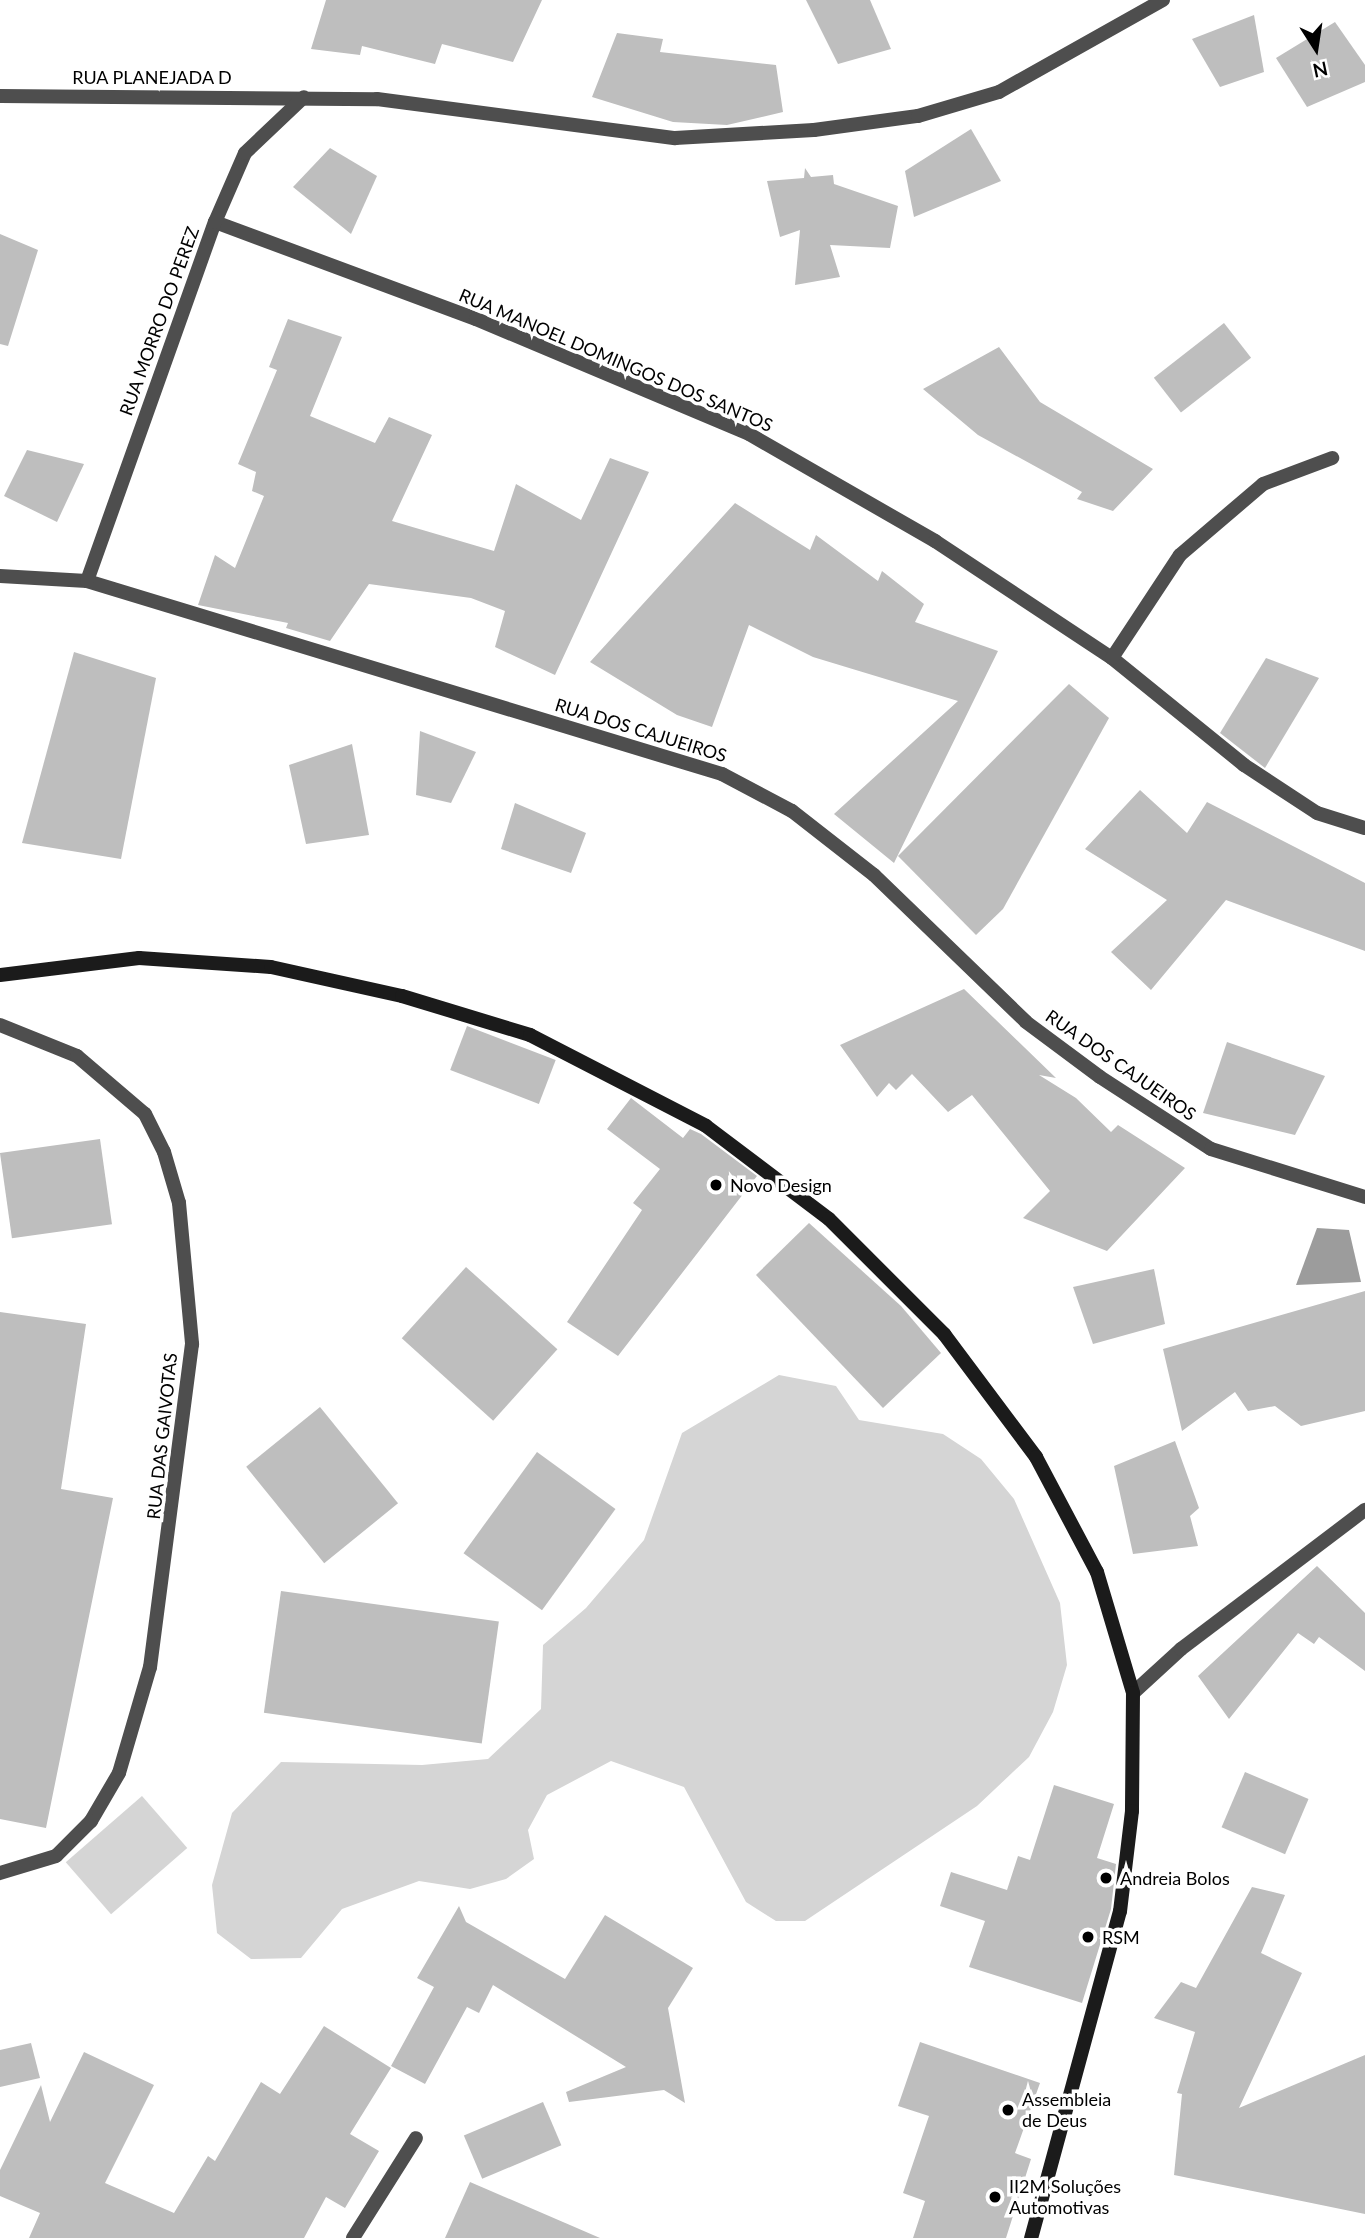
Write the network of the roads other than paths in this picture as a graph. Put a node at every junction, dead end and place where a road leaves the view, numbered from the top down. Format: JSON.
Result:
{"nodes":[{"id":1,"x":1163,"y":0,"type":"edge"},
{"id":2,"x":0,"y":96,"type":"edge"},
{"id":3,"x":304,"y":97,"type":"junction"},
{"id":4,"x":215,"y":222,"type":"junction"},
{"id":5,"x":1332,"y":458,"type":"dead end"},
{"id":6,"x":0,"y":576,"type":"edge"},
{"id":7,"x":87,"y":581,"type":"junction"},
{"id":8,"x":1112,"y":658,"type":"junction"},
{"id":9,"x":1365,"y":828,"type":"edge"},
{"id":10,"x":0,"y":975,"type":"edge"},
{"id":11,"x":0,"y":1025,"type":"edge"},
{"id":12,"x":1365,"y":1197,"type":"edge"},
{"id":13,"x":1365,"y":1510,"type":"edge"},
{"id":14,"x":1133,"y":1693,"type":"junction"},
{"id":15,"x":0,"y":1873,"type":"edge"},
{"id":16,"x":416,"y":2138,"type":"dead end"},
{"id":17,"x":353,"y":2238,"type":"edge"},
{"id":18,"x":1031,"y":2238,"type":"edge"}],
"edges":[{"from":1,"to":3,"type":"street","name":"RUA PLANEJADA D"},
{"from":2,"to":3,"type":"street","name":"RUA PLANEJADA D"},
{"from":3,"to":4,"type":"street","name":"RUA MORRO DO PEREZ"},
{"from":4,"to":7,"type":"street","name":"RUA MORRO DO PEREZ"},
{"from":4,"to":8,"type":"street","name":"RUA MANOEL DOMINGOS DOS SANTOS"},
{"from":5,"to":8,"type":"street"},
{"from":6,"to":7,"type":"street","name":"RUA DOS CAJUEIROS"},
{"from":7,"to":12,"type":"street","name":"RUA DOS CAJUEIROS"},
{"from":8,"to":9,"type":"street","name":"RUA MANOEL DOMINGOS DOS SANTOS"},
{"from":10,"to":14,"type":"main road"},
{"from":11,"to":15,"type":"street","name":"RUA DAS GAIVOTAS"},
{"from":13,"to":14,"type":"street"},
{"from":14,"to":18,"type":"main road"},
{"from":16,"to":17,"type":"street"}]}
